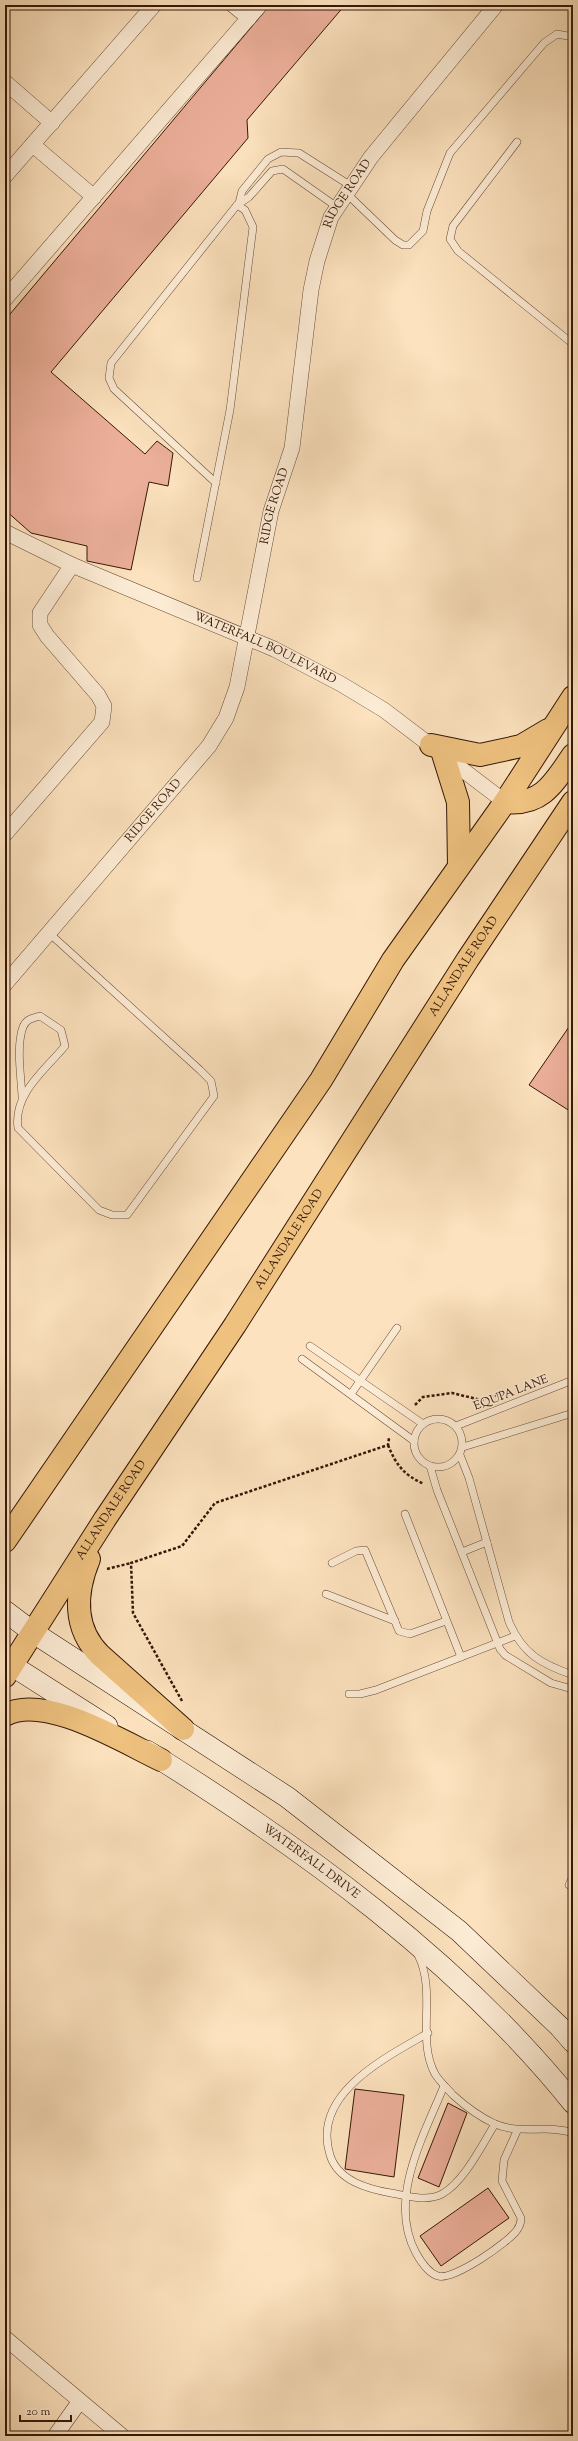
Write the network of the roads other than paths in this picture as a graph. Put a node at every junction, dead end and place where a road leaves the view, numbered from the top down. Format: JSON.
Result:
{"nodes":[{"id":1,"x":154,"y":5,"type":"edge"},
{"id":2,"x":233,"y":5,"type":"edge"},
{"id":3,"x":260,"y":5,"type":"edge"},
{"id":4,"x":496,"y":5,"type":"edge"},
{"id":5,"x":249,"y":18,"type":"junction"},
{"id":6,"x":573,"y":37,"type":"edge"},
{"id":7,"x":5,"y":82,"type":"edge"},
{"id":8,"x":52,"y":123,"type":"junction"},
{"id":9,"x":517,"y":142,"type":"dead end"},
{"id":10,"x":33,"y":145,"type":"junction"},
{"id":11,"x":5,"y":176,"type":"edge"},
{"id":12,"x":348,"y":190,"type":"junction"},
{"id":13,"x":94,"y":197,"type":"junction"},
{"id":14,"x":238,"y":204,"type":"junction"},
{"id":15,"x":338,"y":207,"type":"junction"},
{"id":16,"x":5,"y":299,"type":"edge"},
{"id":17,"x":573,"y":344,"type":"edge"},
{"id":18,"x":216,"y":483,"type":"junction"},
{"id":19,"x":5,"y":532,"type":"edge"},
{"id":20,"x":72,"y":566,"type":"junction"},
{"id":21,"x":197,"y":578,"type":"dead end"},
{"id":22,"x":246,"y":637,"type":"junction"},
{"id":23,"x":573,"y":697,"type":"edge"},
{"id":24,"x":552,"y":728,"type":"junction"},
{"id":25,"x":437,"y":749,"type":"junction"},
{"id":26,"x":573,"y":755,"type":"edge"},
{"id":27,"x":505,"y":802,"type":"junction"},
{"id":28,"x":573,"y":802,"type":"edge"},
{"id":29,"x":5,"y":834,"type":"edge"},
{"id":30,"x":459,"y":866,"type":"junction"},
{"id":31,"x":49,"y":933,"type":"junction"},
{"id":32,"x":5,"y":984,"type":"edge"},
{"id":33,"x":22,"y":1096,"type":"junction"},
{"id":34,"x":397,"y":1328,"type":"dead end"},
{"id":35,"x":310,"y":1346,"type":"dead end"},
{"id":36,"x":302,"y":1359,"type":"dead end"},
{"id":37,"x":359,"y":1380,"type":"junction"},
{"id":38,"x":573,"y":1380,"type":"edge"},
{"id":39,"x":351,"y":1394,"type":"junction"},
{"id":40,"x":573,"y":1413,"type":"edge"},
{"id":41,"x":423,"y":1424,"type":"junction"},
{"id":42,"x":456,"y":1426,"type":"junction"},
{"id":43,"x":414,"y":1441,"type":"junction"},
{"id":44,"x":463,"y":1447,"type":"junction"},
{"id":45,"x":460,"y":1455,"type":"junction"},
{"id":46,"x":430,"y":1466,"type":"junction"},
{"id":47,"x":46,"y":1480,"type":"junction"},
{"id":48,"x":405,"y":1514,"type":"dead end"},
{"id":49,"x":105,"y":1519,"type":"junction"},
{"id":50,"x":5,"y":1520,"type":"edge"},
{"id":51,"x":5,"y":1542,"type":"edge"},
{"id":52,"x":487,"y":1542,"type":"junction"},
{"id":53,"x":462,"y":1552,"type":"junction"},
{"id":54,"x":332,"y":1563,"type":"dead end"},
{"id":55,"x":326,"y":1594,"type":"dead end"},
{"id":56,"x":5,"y":1611,"type":"edge"},
{"id":57,"x":395,"y":1621,"type":"junction"},
{"id":58,"x":446,"y":1621,"type":"junction"},
{"id":59,"x":34,"y":1633,"type":"junction"},
{"id":60,"x":515,"y":1636,"type":"junction"},
{"id":61,"x":497,"y":1643,"type":"junction"},
{"id":62,"x":460,"y":1657,"type":"junction"},
{"id":63,"x":7,"y":1667,"type":"edge"},
{"id":64,"x":573,"y":1675,"type":"edge"},
{"id":65,"x":573,"y":1689,"type":"edge"},
{"id":66,"x":349,"y":1694,"type":"dead end"},
{"id":67,"x":5,"y":1715,"type":"edge"},
{"id":68,"x":573,"y":1722,"type":"edge"},
{"id":69,"x":183,"y":1729,"type":"junction"},
{"id":70,"x":161,"y":1760,"type":"junction"},
{"id":71,"x":573,"y":1876,"type":"edge"},
{"id":72,"x":568,"y":1885,"type":"dead end"},
{"id":73,"x":412,"y":1942,"type":"junction"},
{"id":74,"x":428,"y":2033,"type":"junction"},
{"id":75,"x":569,"y":2036,"type":"edge"},
{"id":76,"x":444,"y":2086,"type":"junction"},
{"id":77,"x":573,"y":2103,"type":"edge"},
{"id":78,"x":495,"y":2124,"type":"junction"},
{"id":79,"x":517,"y":2131,"type":"junction"},
{"id":80,"x":573,"y":2133,"type":"edge"},
{"id":81,"x":406,"y":2196,"type":"junction"},
{"id":82,"x":5,"y":2338,"type":"edge"},
{"id":83,"x":80,"y":2401,"type":"junction"},
{"id":84,"x":55,"y":2436,"type":"edge"},
{"id":85,"x":122,"y":2436,"type":"edge"}],
"edges":[{"from":1,"to":8,"type":"street"},
{"from":2,"to":5,"type":"street"},
{"from":3,"to":5,"type":"street"},
{"from":4,"to":12,"type":"street","name":"RIDGE ROAD"},
{"from":5,"to":13,"type":"street"},
{"from":6,"to":12,"type":"lane"},
{"from":7,"to":8,"type":"street"},
{"from":8,"to":10,"type":"street"},
{"from":9,"to":17,"type":"lane"},
{"from":10,"to":11,"type":"street"},
{"from":10,"to":13,"type":"street"},
{"from":12,"to":14,"type":"lane"},
{"from":12,"to":15,"type":"street","name":"RIDGE ROAD"},
{"from":13,"to":16,"type":"street"},
{"from":14,"to":15,"type":"lane"},
{"from":14,"to":18,"type":"lane"},
{"from":14,"to":18,"type":"lane"},
{"from":15,"to":22,"type":"street","name":"RIDGE ROAD"},
{"from":18,"to":21,"type":"lane"},
{"from":19,"to":20,"type":"street","name":"WATERFALL BOULEVARD"},
{"from":20,"to":22,"type":"street","name":"WATERFALL BOULEVARD"},
{"from":20,"to":29,"type":"street"},
{"from":22,"to":25,"type":"street","name":"WATERFALL BOULEVARD"},
{"from":22,"to":31,"type":"street","name":"RIDGE ROAD"},
{"from":23,"to":24,"type":"main road"},
{"from":24,"to":25,"type":"main road"},
{"from":24,"to":27,"type":"main road"},
{"from":25,"to":27,"type":"street","name":"WATERFALL BOULEVARD"},
{"from":25,"to":30,"type":"main road"},
{"from":26,"to":27,"type":"main road"},
{"from":27,"to":30,"type":"main road"},
{"from":28,"to":49,"type":"main road","name":"ALLANDALE ROAD"},
{"from":30,"to":47,"type":"main road"},
{"from":31,"to":32,"type":"street","name":"RIDGE ROAD"},
{"from":31,"to":33,"type":"lane"},
{"from":33,"to":33,"type":"lane"},
{"from":34,"to":37,"type":"lane"},
{"from":35,"to":37,"type":"lane"},
{"from":36,"to":39,"type":"lane"},
{"from":37,"to":39,"type":"lane"},
{"from":37,"to":41,"type":"lane"},
{"from":38,"to":42,"type":"lane","name":"EQUPA LANE"},
{"from":39,"to":43,"type":"lane"},
{"from":40,"to":44,"type":"lane"},
{"from":41,"to":42,"type":"lane"},
{"from":41,"to":43,"type":"lane"},
{"from":42,"to":44,"type":"lane"},
{"from":43,"to":46,"type":"lane"},
{"from":44,"to":45,"type":"lane"},
{"from":45,"to":46,"type":"lane"},
{"from":45,"to":52,"type":"lane"},
{"from":46,"to":53,"type":"lane"},
{"from":47,"to":50,"type":"main road"},
{"from":47,"to":51,"type":"main road"},
{"from":48,"to":58,"type":"lane"},
{"from":49,"to":59,"type":"main road","name":"ALLANDALE ROAD"},
{"from":49,"to":69,"type":"main road"},
{"from":52,"to":53,"type":"lane"},
{"from":52,"to":60,"type":"lane"},
{"from":53,"to":61,"type":"lane"},
{"from":54,"to":57,"type":"lane"},
{"from":55,"to":57,"type":"lane"},
{"from":56,"to":59,"type":"main road"},
{"from":57,"to":58,"type":"lane"},
{"from":58,"to":62,"type":"lane"},
{"from":59,"to":63,"type":"main road","name":"ALLANDALE ROAD"},
{"from":59,"to":69,"type":"main road"},
{"from":60,"to":61,"type":"lane"},
{"from":60,"to":64,"type":"lane"},
{"from":61,"to":62,"type":"lane"},
{"from":61,"to":65,"type":"lane"},
{"from":62,"to":66,"type":"lane"},
{"from":63,"to":70,"type":"main road","name":"WATERFALL DRIVE"},
{"from":65,"to":68,"type":"lane"},
{"from":67,"to":70,"type":"main road"},
{"from":69,"to":75,"type":"main road"},
{"from":70,"to":73,"type":"main road","name":"WATERFALL DRIVE"},
{"from":71,"to":72,"type":"lane"},
{"from":73,"to":74,"type":"lane"},
{"from":73,"to":77,"type":"main road","name":"WATERFALL DRIVE"},
{"from":74,"to":76,"type":"lane"},
{"from":74,"to":81,"type":"lane"},
{"from":76,"to":78,"type":"lane"},
{"from":76,"to":81,"type":"lane"},
{"from":78,"to":79,"type":"lane"},
{"from":78,"to":81,"type":"lane"},
{"from":79,"to":80,"type":"lane"},
{"from":79,"to":81,"type":"lane"},
{"from":82,"to":83,"type":"street"},
{"from":83,"to":84,"type":"street"},
{"from":83,"to":85,"type":"street"}]}
